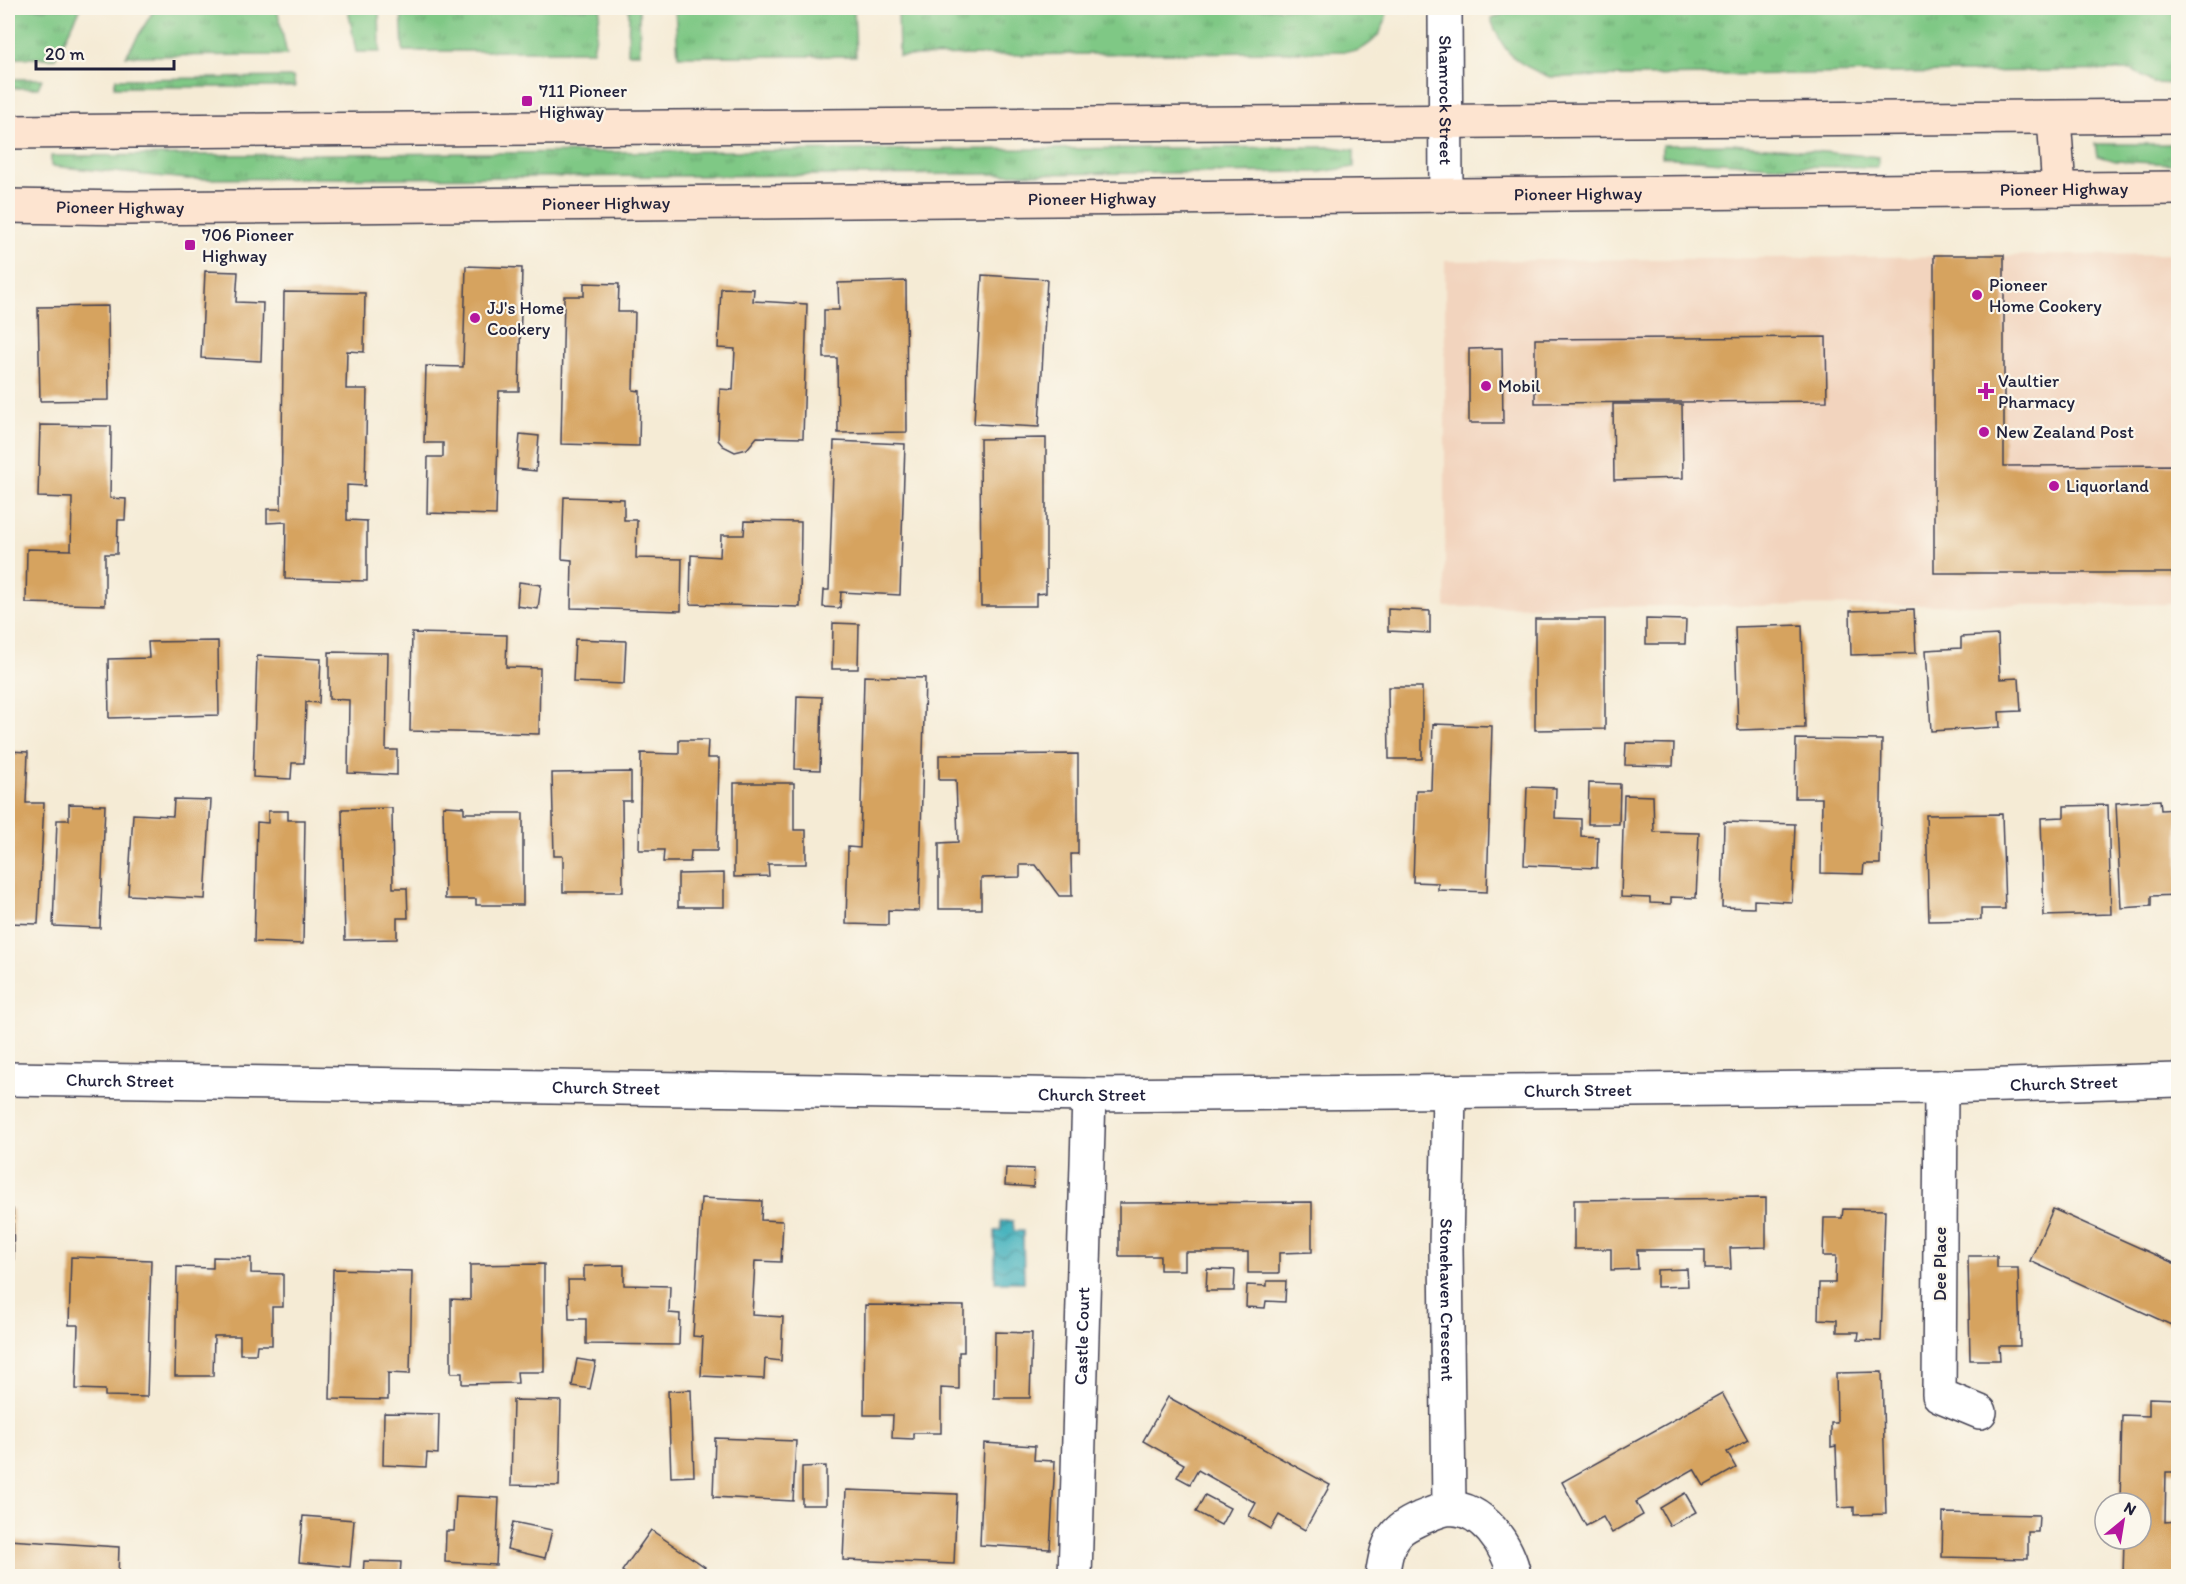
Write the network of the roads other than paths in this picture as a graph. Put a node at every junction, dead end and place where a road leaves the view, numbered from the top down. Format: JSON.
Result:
{"nodes":[{"id":1,"x":1445,"y":8,"type":"edge"},
{"id":2,"x":2178,"y":116,"type":"edge"},
{"id":3,"x":2054,"y":118,"type":"junction"},
{"id":4,"x":1445,"y":123,"type":"junction"},
{"id":5,"x":8,"y":132,"type":"edge"},
{"id":6,"x":2178,"y":188,"type":"edge"},
{"id":7,"x":2059,"y":189,"type":"junction"},
{"id":8,"x":1446,"y":193,"type":"junction"},
{"id":9,"x":8,"y":206,"type":"edge"},
{"id":10,"x":8,"y":1080,"type":"edge"},
{"id":11,"x":2178,"y":1080,"type":"edge"},
{"id":12,"x":1941,"y":1087,"type":"junction"},
{"id":13,"x":1449,"y":1092,"type":"junction"},
{"id":14,"x":1089,"y":1095,"type":"junction"},
{"id":15,"x":1980,"y":1412,"type":"dead end"},
{"id":16,"x":1449,"y":1508,"type":"junction"},
{"id":17,"x":1076,"y":1576,"type":"edge"},
{"id":18,"x":1382,"y":1576,"type":"edge"},
{"id":19,"x":1514,"y":1576,"type":"edge"}],
"edges":[{"from":1,"to":4,"type":"street","name":"Shamrock Street"},
{"from":2,"to":3,"type":"main road"},
{"from":3,"to":4,"type":"main road"},
{"from":3,"to":7,"type":"main road"},
{"from":4,"to":5,"type":"main road"},
{"from":4,"to":8,"type":"street","name":"Shamrock Street"},
{"from":6,"to":7,"type":"main road","name":"Pioneer Highway"},
{"from":7,"to":8,"type":"main road","name":"Pioneer Highway"},
{"from":8,"to":9,"type":"main road","name":"Pioneer Highway"},
{"from":10,"to":14,"type":"street","name":"Church Street"},
{"from":11,"to":12,"type":"street","name":"Church Street"},
{"from":12,"to":13,"type":"street","name":"Church Street"},
{"from":12,"to":15,"type":"street","name":"Dee Place"},
{"from":13,"to":14,"type":"street","name":"Church Street"},
{"from":13,"to":16,"type":"street","name":"Stonehaven Crescent"},
{"from":14,"to":17,"type":"street","name":"Castle Court"},
{"from":16,"to":18,"type":"street"},
{"from":16,"to":19,"type":"street"}]}
